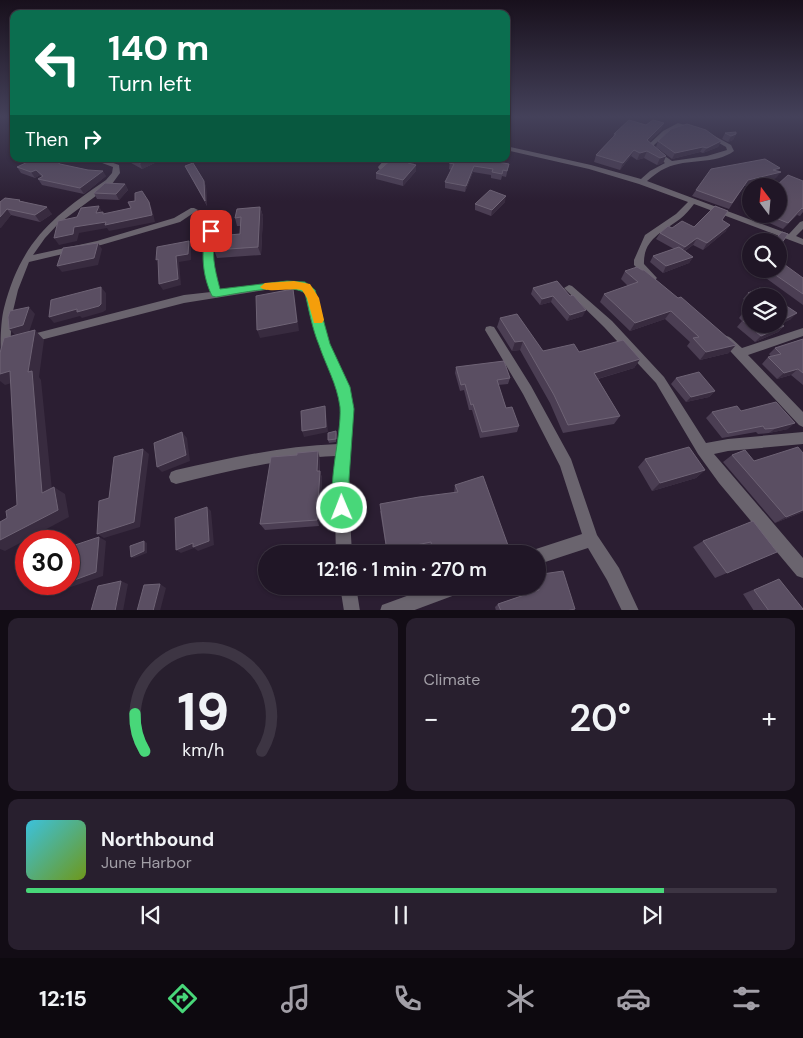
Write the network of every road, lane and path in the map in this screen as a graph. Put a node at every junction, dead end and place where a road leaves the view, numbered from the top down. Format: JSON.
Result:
{"nodes":[{"id":1,"x":652,"y":144,"type":"edge"},
{"id":2,"x":724,"y":144,"type":"edge"},
{"id":3,"x":510,"y":149,"type":"edge"},
{"id":4,"x":386,"y":162,"type":"edge"},
{"id":5,"x":120,"y":163,"type":"edge"},
{"id":6,"x":670,"y":163,"type":"junction"},
{"id":7,"x":382,"y":167,"type":"edge"},
{"id":8,"x":642,"y":182,"type":"junction"},
{"id":9,"x":692,"y":202,"type":"junction"},
{"id":10,"x":194,"y":210,"type":"dead end"},
{"id":11,"x":803,"y":224,"type":"edge"},
{"id":12,"x":211,"y":231,"type":"dead end"},
{"id":13,"x":791,"y":237,"type":"junction"},
{"id":14,"x":803,"y":242,"type":"edge"},
{"id":15,"x":25,"y":260,"type":"junction"},
{"id":16,"x":662,"y":286,"type":"edge"},
{"id":17,"x":569,"y":288,"type":"dead end"},
{"id":18,"x":216,"y":293,"type":"junction"},
{"id":19,"x":490,"y":330,"type":"dead end"},
{"id":20,"x":803,"y":332,"type":"edge"},
{"id":21,"x":718,"y":334,"type":"edge"},
{"id":22,"x":7,"y":343,"type":"junction"},
{"id":23,"x":740,"y":353,"type":"junction"},
{"id":24,"x":3,"y":360,"type":"edge"},
{"id":25,"x":803,"y":421,"type":"edge"},
{"id":26,"x":803,"y":438,"type":"edge"},
{"id":27,"x":343,"y":450,"type":"junction"},
{"id":28,"x":703,"y":450,"type":"junction"},
{"id":29,"x":176,"y":477,"type":"dead end"},
{"id":30,"x":591,"y":539,"type":"junction"},
{"id":31,"x":344,"y":545,"type":"edge"},
{"id":32,"x":546,"y":554,"type":"edge"},
{"id":33,"x":803,"y":570,"type":"edge"},
{"id":34,"x":350,"y":595,"type":"edge"},
{"id":35,"x":431,"y":595,"type":"edge"},
{"id":36,"x":352,"y":610,"type":"edge"},
{"id":37,"x":388,"y":610,"type":"edge"},
{"id":38,"x":631,"y":610,"type":"edge"}],
"edges":[{"from":1,"to":6,"type":"street"},
{"from":2,"to":6,"type":"street"},
{"from":3,"to":8,"type":"street"},
{"from":4,"to":7,"type":"street"},
{"from":5,"to":15,"type":"street"},
{"from":6,"to":8,"type":"street"},
{"from":8,"to":9,"type":"street"},
{"from":9,"to":13,"type":"street"},
{"from":9,"to":16,"type":"street"},
{"from":10,"to":15,"type":"street"},
{"from":11,"to":13,"type":"street"},
{"from":12,"to":18,"type":"street"},
{"from":13,"to":14,"type":"street"},
{"from":15,"to":22,"type":"street"},
{"from":17,"to":28,"type":"street"},
{"from":18,"to":22,"type":"street"},
{"from":18,"to":27,"type":"street"},
{"from":19,"to":30,"type":"street"},
{"from":20,"to":23,"type":"street"},
{"from":21,"to":23,"type":"street"},
{"from":22,"to":24,"type":"street"},
{"from":23,"to":25,"type":"street"},
{"from":26,"to":28,"type":"street"},
{"from":27,"to":29,"type":"street"},
{"from":27,"to":31,"type":"street"},
{"from":28,"to":33,"type":"street"},
{"from":30,"to":32,"type":"street"},
{"from":30,"to":38,"type":"street"},
{"from":34,"to":36,"type":"street"},
{"from":35,"to":37,"type":"street"}]}
